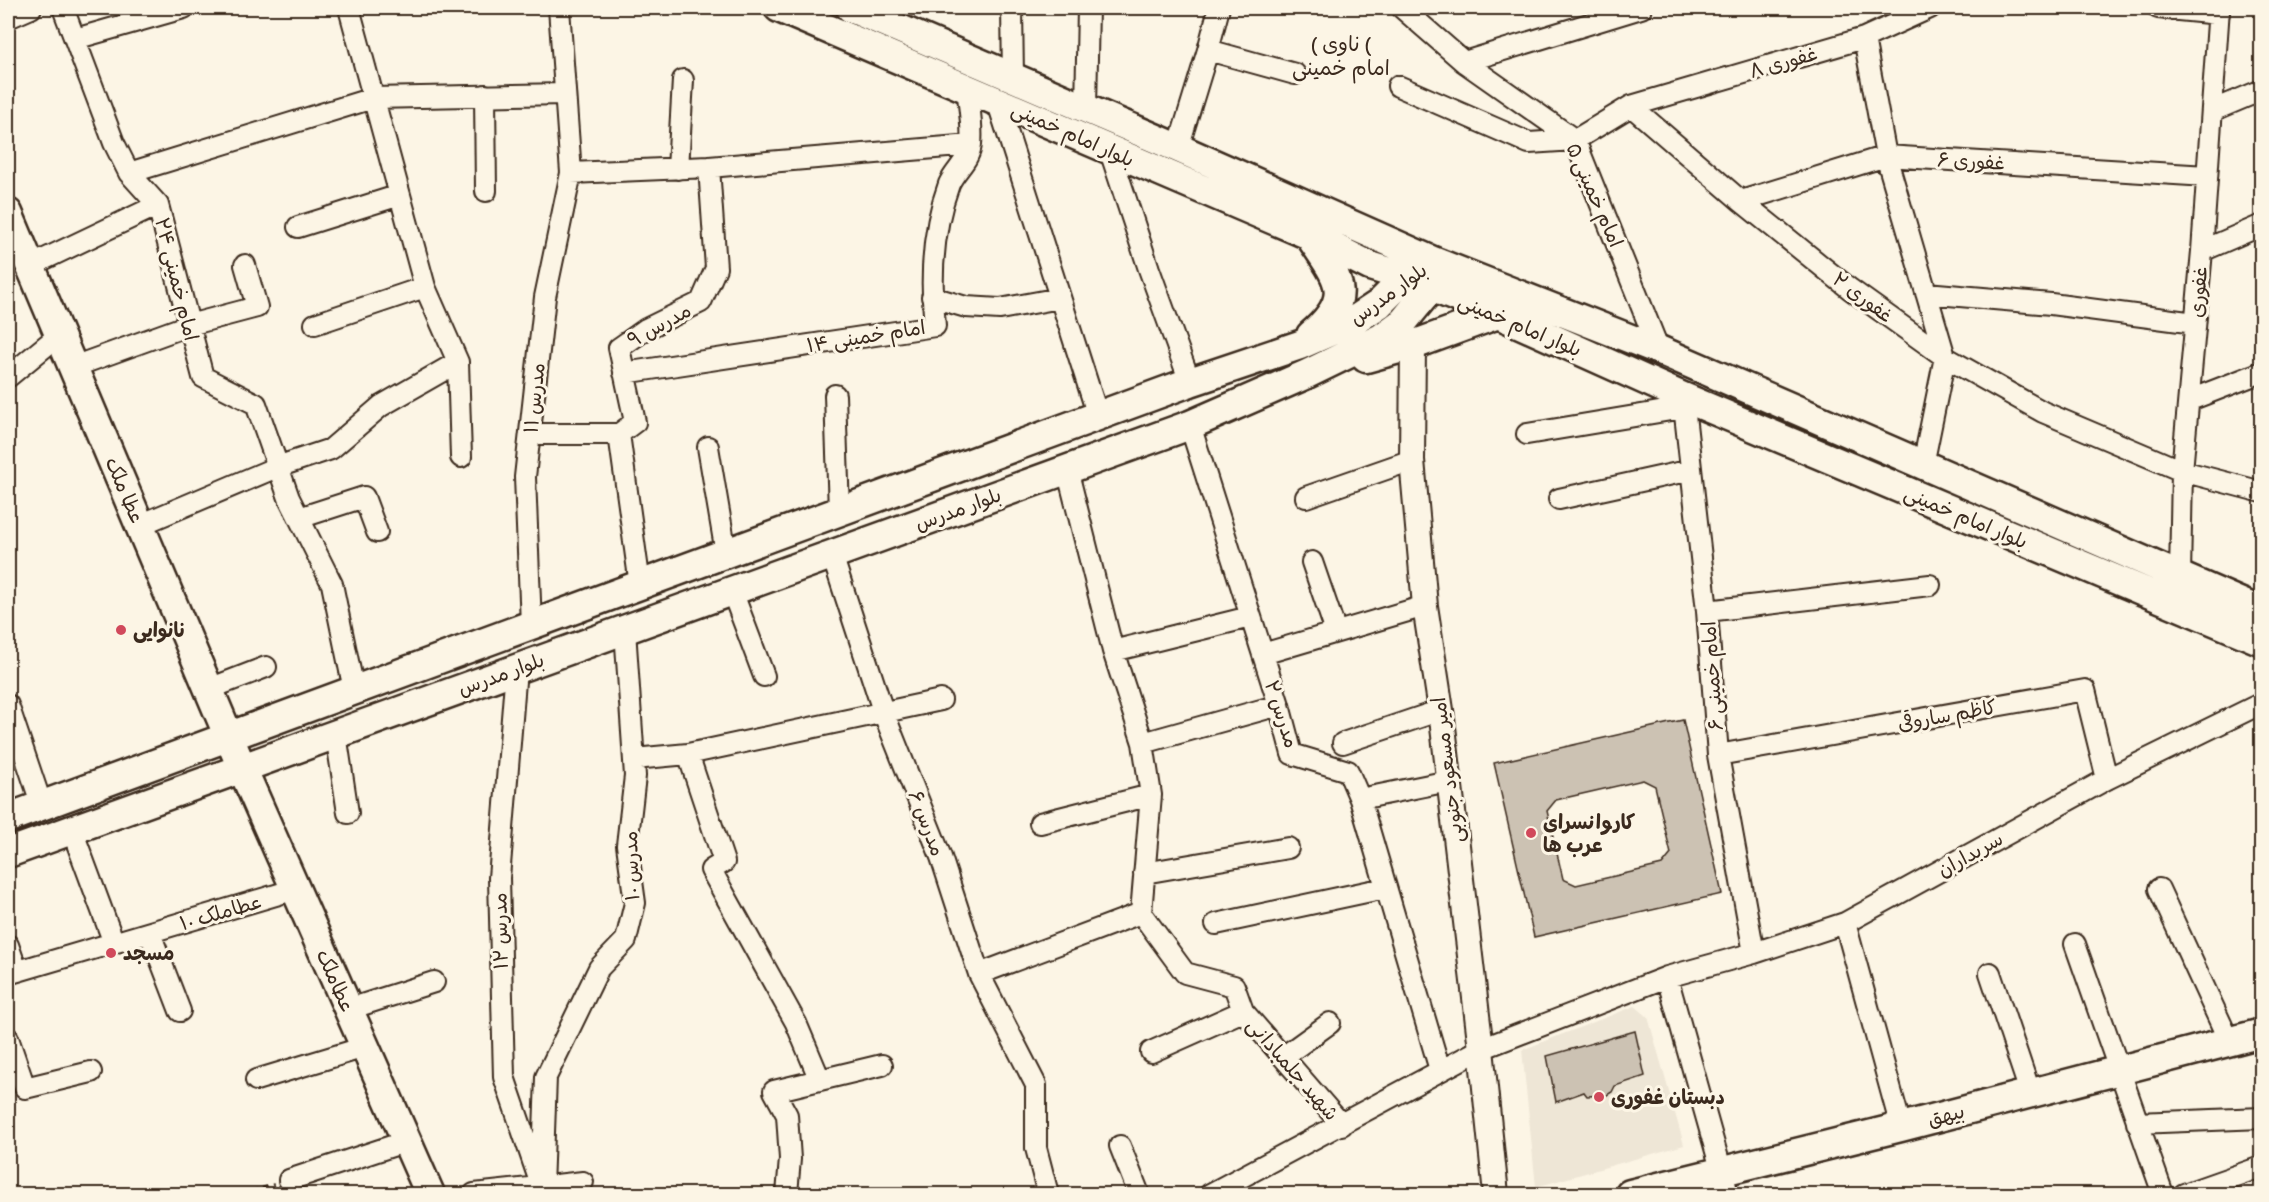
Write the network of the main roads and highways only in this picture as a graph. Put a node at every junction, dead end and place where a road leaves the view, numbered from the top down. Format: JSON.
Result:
{"nodes":[{"id":1,"x":779,"y":8,"type":"edge"},
{"id":2,"x":851,"y":8,"type":"edge"},
{"id":3,"x":10,"y":223,"type":"edge"},
{"id":4,"x":1315,"y":223,"type":"junction"},
{"id":5,"x":1424,"y":275,"type":"junction"},
{"id":6,"x":1498,"y":314,"type":"junction"},
{"id":7,"x":1300,"y":345,"type":"junction"},
{"id":8,"x":1306,"y":374,"type":"junction"},
{"id":9,"x":1781,"y":402,"type":"junction"},
{"id":10,"x":1765,"y":432,"type":"junction"},
{"id":11,"x":829,"y":515,"type":"junction"},
{"id":12,"x":832,"y":555,"type":"junction"},
{"id":13,"x":2262,"y":612,"type":"edge"},
{"id":14,"x":2262,"y":641,"type":"edge"},
{"id":15,"x":229,"y":737,"type":"junction"},
{"id":16,"x":242,"y":768,"type":"junction"},
{"id":17,"x":8,"y":818,"type":"edge"},
{"id":18,"x":8,"y":853,"type":"edge"},
{"id":19,"x":2262,"y":1033,"type":"edge"},
{"id":20,"x":1725,"y":1183,"type":"edge"},
{"id":21,"x":430,"y":1194,"type":"edge"},
{"id":22,"x":1630,"y":1194,"type":"edge"}],
"edges":[{"from":1,"to":4,"type":"main road","name":"بلوار امام خمینی"},
{"from":2,"to":4,"type":"main road","name":"بلوار امام خمینی"},
{"from":3,"to":15,"type":"main road","name":"عطا ملک"},
{"from":4,"to":5,"type":"main road","name":"بلوار امام خمینی"},
{"from":4,"to":7,"type":"main road"},
{"from":5,"to":6,"type":"main road","name":"بلوار امام خمینی"},
{"from":5,"to":7,"type":"main road","name":"بلوار مدرس"},
{"from":5,"to":8,"type":"main road","name":"بلوار مدرس"},
{"from":5,"to":9,"type":"main road","name":"بلوار امام خمینی"},
{"from":6,"to":8,"type":"main road"},
{"from":6,"to":10,"type":"main road","name":"بلوار امام خمینی"},
{"from":7,"to":11,"type":"main road","name":"بلوار مدرس"},
{"from":8,"to":12,"type":"main road","name":"بلوار مدرس"},
{"from":9,"to":10,"type":"main road"},
{"from":9,"to":13,"type":"main road","name":"بلوار امام خمینی"},
{"from":10,"to":14,"type":"main road","name":"بلوار امام خمینی"},
{"from":11,"to":12,"type":"main road"},
{"from":11,"to":15,"type":"main road","name":"بلوار مدرس"},
{"from":12,"to":16,"type":"main road","name":"بلوار مدرس"},
{"from":15,"to":16,"type":"main road","name":"عطا ملک"},
{"from":15,"to":17,"type":"main road","name":"بلوار مدرس"},
{"from":16,"to":18,"type":"main road","name":"بلوار مدرس"},
{"from":16,"to":21,"type":"main road","name":"عطاملک"},
{"from":19,"to":20,"type":"main road","name":"بیهق"},
{"from":20,"to":22,"type":"main road","name":"بیهق"}]}
